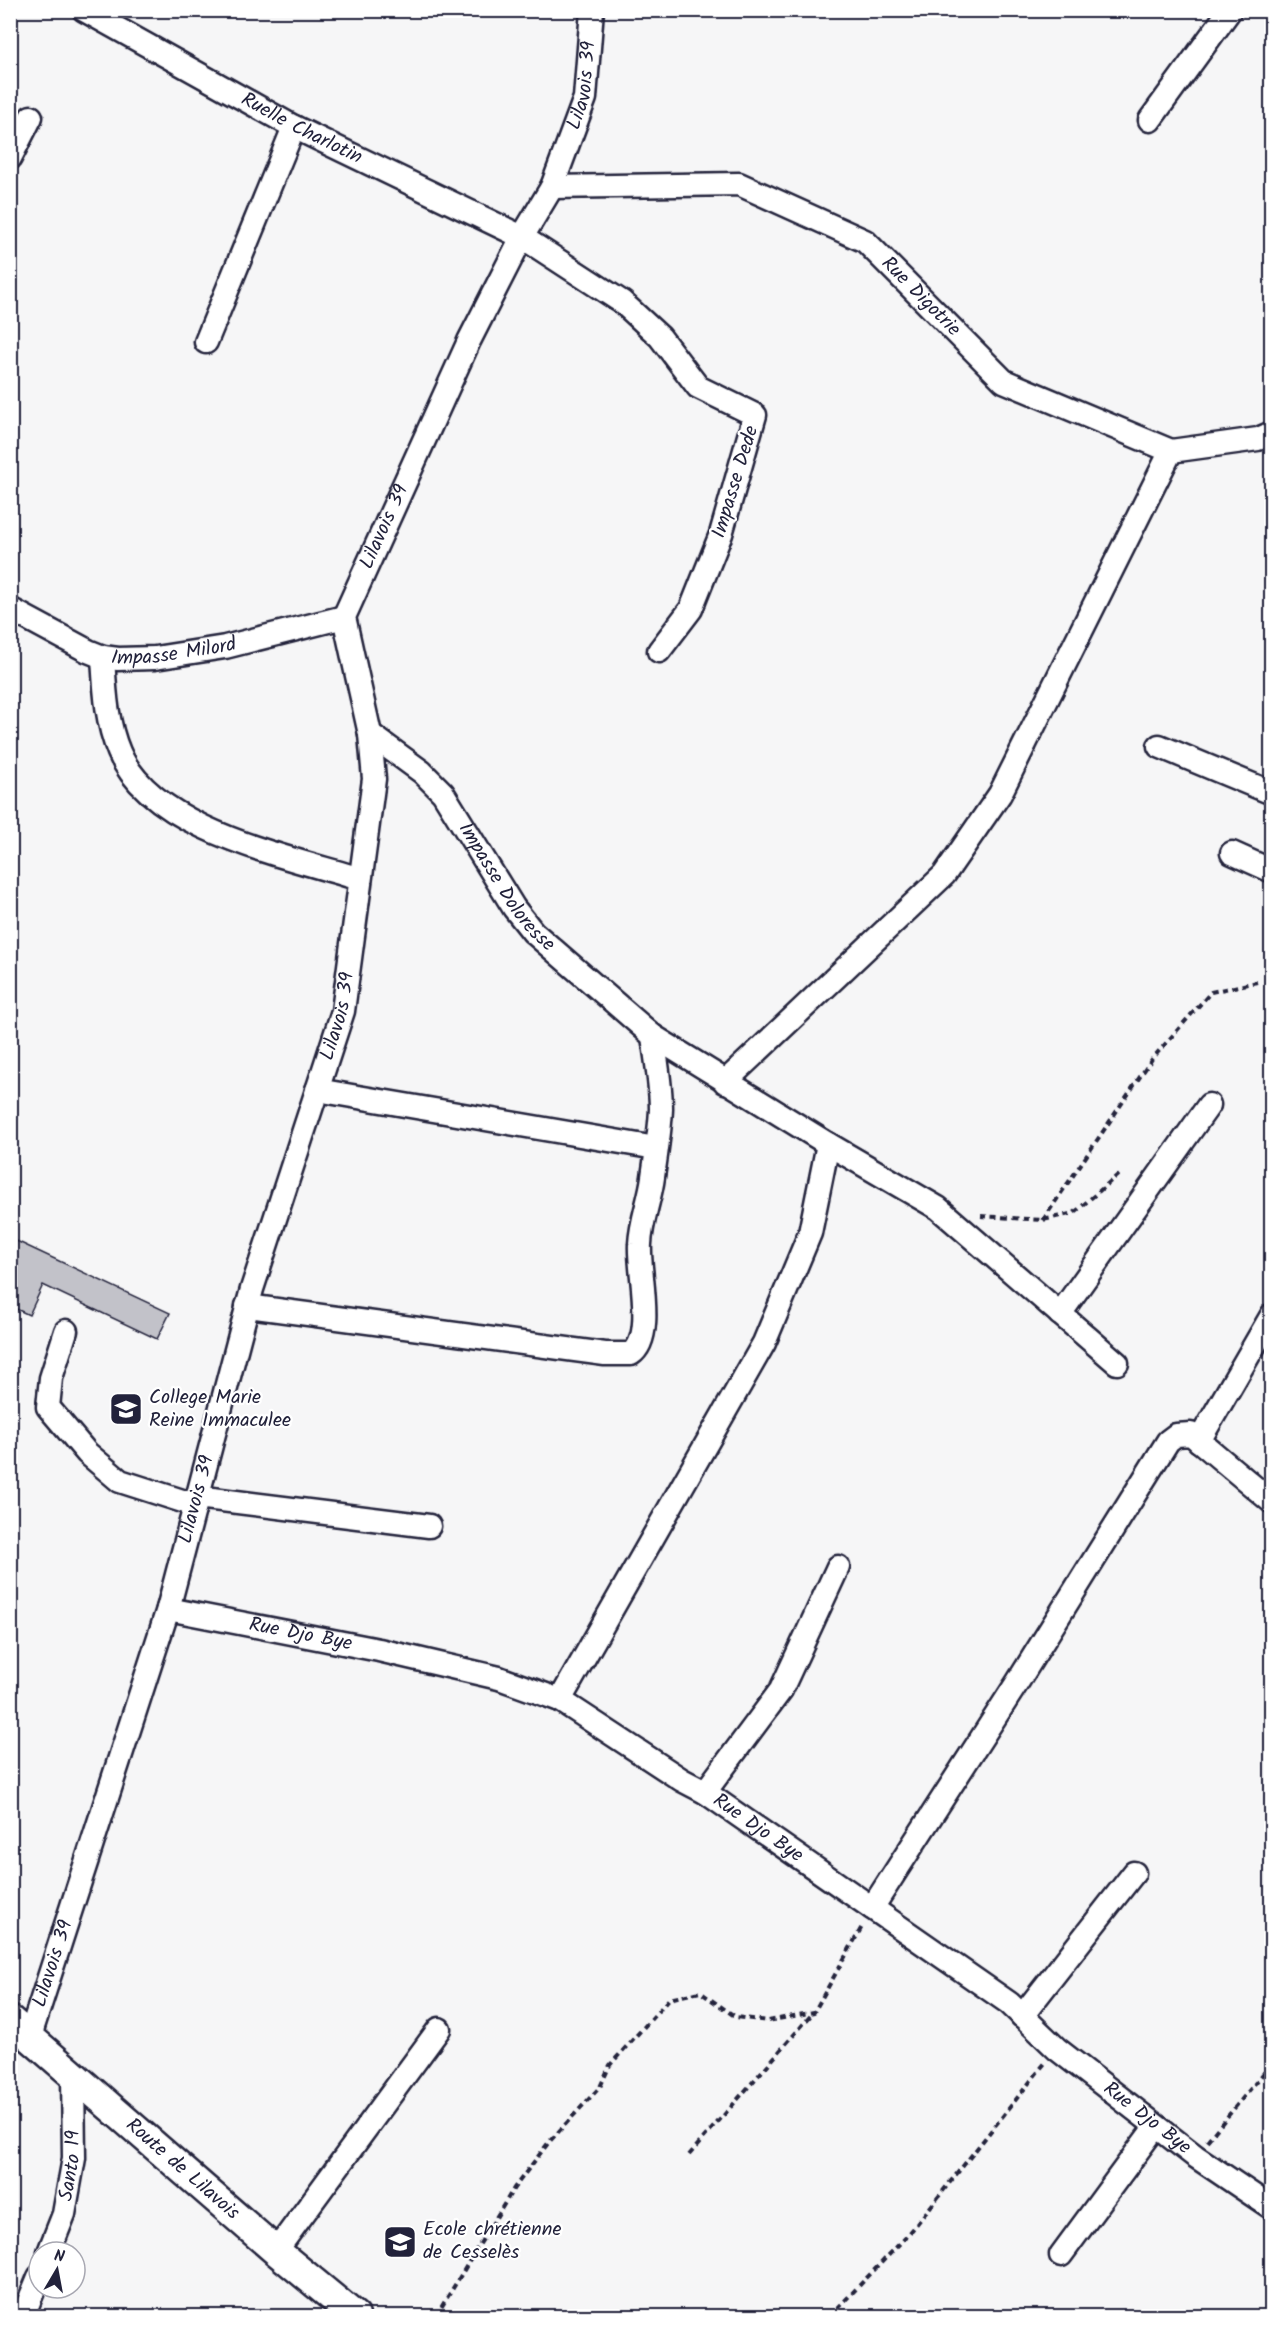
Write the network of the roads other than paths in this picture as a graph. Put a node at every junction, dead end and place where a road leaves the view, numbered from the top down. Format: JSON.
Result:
{"nodes":[{"id":1,"x":84,"y":10,"type":"edge"},
{"id":2,"x":592,"y":10,"type":"edge"},
{"id":3,"x":1230,"y":10,"type":"edge"},
{"id":4,"x":31,"y":117,"type":"dead end"},
{"id":5,"x":1150,"y":120,"type":"dead end"},
{"id":6,"x":294,"y":127,"type":"junction"},
{"id":7,"x":10,"y":158,"type":"edge"},
{"id":8,"x":552,"y":187,"type":"junction"},
{"id":9,"x":522,"y":237,"type":"junction"},
{"id":10,"x":206,"y":342,"type":"dead end"},
{"id":11,"x":1272,"y":433,"type":"edge"},
{"id":12,"x":1171,"y":451,"type":"junction"},
{"id":13,"x":10,"y":609,"type":"edge"},
{"id":14,"x":344,"y":617,"type":"junction"},
{"id":15,"x":659,"y":651,"type":"dead end"},
{"id":16,"x":103,"y":657,"type":"junction"},
{"id":17,"x":370,"y":734,"type":"junction"},
{"id":18,"x":1159,"y":746,"type":"dead end"},
{"id":19,"x":1272,"y":793,"type":"edge"},
{"id":20,"x":1232,"y":853,"type":"dead end"},
{"id":21,"x":1272,"y":871,"type":"edge"},
{"id":22,"x":360,"y":879,"type":"junction"},
{"id":23,"x":653,"y":1036,"type":"junction"},
{"id":24,"x":725,"y":1082,"type":"junction"},
{"id":25,"x":317,"y":1090,"type":"junction"},
{"id":26,"x":1209,"y":1105,"type":"dead end"},
{"id":27,"x":828,"y":1144,"type":"junction"},
{"id":28,"x":656,"y":1148,"type":"junction"},
{"id":29,"x":247,"y":1306,"type":"junction"},
{"id":30,"x":1060,"y":1314,"type":"junction"},
{"id":31,"x":1272,"y":1315,"type":"edge"},
{"id":32,"x":66,"y":1331,"type":"dead end"},
{"id":33,"x":1117,"y":1363,"type":"dead end"},
{"id":34,"x":1198,"y":1441,"type":"junction"},
{"id":35,"x":196,"y":1501,"type":"junction"},
{"id":36,"x":1272,"y":1502,"type":"edge"},
{"id":37,"x":429,"y":1526,"type":"dead end"},
{"id":38,"x":838,"y":1567,"type":"dead end"},
{"id":39,"x":168,"y":1609,"type":"junction"},
{"id":40,"x":560,"y":1700,"type":"junction"},
{"id":41,"x":705,"y":1792,"type":"junction"},
{"id":42,"x":1134,"y":1873,"type":"dead end"},
{"id":43,"x":873,"y":1908,"type":"junction"},
{"id":44,"x":1022,"y":2016,"type":"junction"},
{"id":45,"x":20,"y":2028,"type":"edge"},
{"id":46,"x":439,"y":2030,"type":"dead end"},
{"id":47,"x":73,"y":2074,"type":"junction"},
{"id":48,"x":1156,"y":2126,"type":"junction"},
{"id":49,"x":1272,"y":2208,"type":"edge"},
{"id":50,"x":54,"y":2240,"type":"edge"},
{"id":51,"x":276,"y":2251,"type":"junction"},
{"id":52,"x":1061,"y":2255,"type":"dead end"},
{"id":53,"x":30,"y":2300,"type":"edge"},
{"id":54,"x":23,"y":2316,"type":"edge"},
{"id":55,"x":355,"y":2316,"type":"edge"}],
"edges":[{"from":1,"to":6,"type":"street","name":"Ruelle Charlotin"},
{"from":2,"to":8,"type":"street","name":"Lilavois 39"},
{"from":3,"to":5,"type":"street"},
{"from":4,"to":7,"type":"street"},
{"from":6,"to":9,"type":"street","name":"Ruelle Charlotin"},
{"from":6,"to":10,"type":"street"},
{"from":8,"to":9,"type":"street","name":"Lilavois 39"},
{"from":8,"to":12,"type":"street","name":"Rue Digotrie"},
{"from":9,"to":14,"type":"street","name":"Lilavois 39"},
{"from":9,"to":15,"type":"street","name":"Impasse Dede"},
{"from":11,"to":12,"type":"street"},
{"from":12,"to":24,"type":"street"},
{"from":13,"to":16,"type":"street","name":"Impasse Milord"},
{"from":14,"to":16,"type":"street","name":"Impasse Milord"},
{"from":14,"to":17,"type":"street","name":"Lilavois 39"},
{"from":16,"to":22,"type":"street"},
{"from":17,"to":22,"type":"street","name":"Lilavois 39"},
{"from":17,"to":23,"type":"street","name":"Impasse Doloresse"},
{"from":18,"to":19,"type":"street"},
{"from":20,"to":21,"type":"street"},
{"from":22,"to":25,"type":"street","name":"Lilavois 39"},
{"from":23,"to":24,"type":"street","name":"Impasse Doloresse"},
{"from":23,"to":28,"type":"street"},
{"from":24,"to":27,"type":"street","name":"Impasse Doloresse"},
{"from":25,"to":28,"type":"street"},
{"from":25,"to":29,"type":"street","name":"Lilavois 39"},
{"from":26,"to":30,"type":"street"},
{"from":27,"to":30,"type":"street","name":"Impasse Doloresse"},
{"from":27,"to":40,"type":"street"},
{"from":28,"to":29,"type":"street"},
{"from":29,"to":35,"type":"street","name":"Lilavois 39"},
{"from":30,"to":33,"type":"street","name":"Impasse Doloresse"},
{"from":31,"to":34,"type":"street"},
{"from":32,"to":35,"type":"street"},
{"from":34,"to":36,"type":"street"},
{"from":34,"to":43,"type":"street"},
{"from":35,"to":37,"type":"street"},
{"from":35,"to":39,"type":"street","name":"Lilavois 39"},
{"from":38,"to":41,"type":"street"},
{"from":39,"to":40,"type":"street","name":"Rue Djo Bye"},
{"from":39,"to":45,"type":"street","name":"Lilavois 39"},
{"from":40,"to":41,"type":"street","name":"Rue Djo Bye"},
{"from":41,"to":43,"type":"street","name":"Rue Djo Bye"},
{"from":42,"to":44,"type":"street"},
{"from":43,"to":44,"type":"street","name":"Rue Djo Bye"},
{"from":44,"to":48,"type":"street","name":"Rue Djo Bye"},
{"from":45,"to":47,"type":"main road","name":"Route de Lilavois"},
{"from":46,"to":51,"type":"street"},
{"from":47,"to":50,"type":"street","name":"Santo 19"},
{"from":47,"to":51,"type":"main road","name":"Route de Lilavois"},
{"from":48,"to":49,"type":"street","name":"Rue Djo Bye"},
{"from":48,"to":52,"type":"street"},
{"from":51,"to":55,"type":"main road","name":"Route de Lilavois"},
{"from":53,"to":54,"type":"street"}]}
